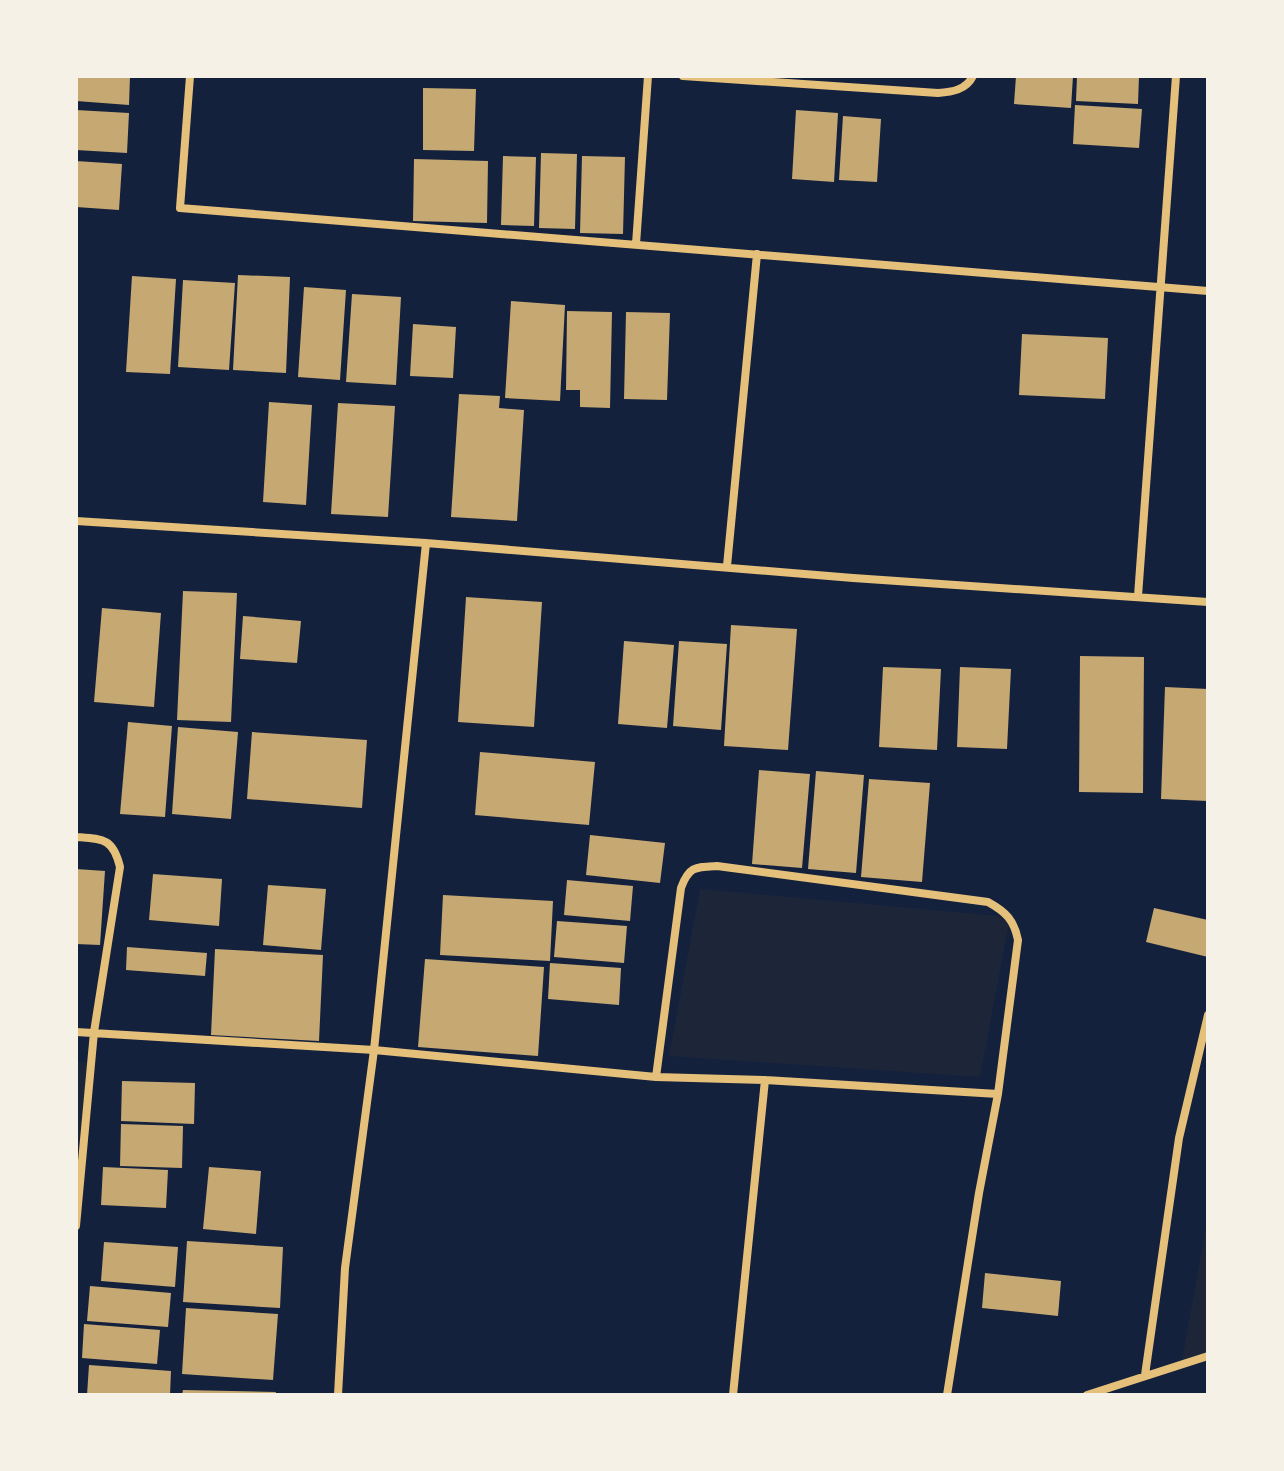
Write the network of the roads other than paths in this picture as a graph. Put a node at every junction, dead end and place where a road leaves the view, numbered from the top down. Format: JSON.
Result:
{"nodes":[{"id":1,"x":190,"y":76,"type":"edge"},
{"id":2,"x":648,"y":76,"type":"edge"},
{"id":3,"x":683,"y":76,"type":"edge"},
{"id":4,"x":973,"y":76,"type":"edge"},
{"id":5,"x":1176,"y":76,"type":"edge"},
{"id":6,"x":803,"y":80,"type":"edge"},
{"id":7,"x":636,"y":244,"type":"junction"},
{"id":8,"x":757,"y":254,"type":"junction"},
{"id":9,"x":1161,"y":287,"type":"junction"},
{"id":10,"x":1208,"y":291,"type":"edge"},
{"id":11,"x":76,"y":521,"type":"edge"},
{"id":12,"x":426,"y":543,"type":"junction"},
{"id":13,"x":727,"y":566,"type":"junction"},
{"id":14,"x":1138,"y":596,"type":"junction"},
{"id":15,"x":1208,"y":602,"type":"edge"},
{"id":16,"x":76,"y":837,"type":"edge"},
{"id":17,"x":1208,"y":1015,"type":"edge"},
{"id":18,"x":76,"y":1032,"type":"edge"},
{"id":19,"x":94,"y":1032,"type":"junction"},
{"id":20,"x":374,"y":1050,"type":"junction"},
{"id":21,"x":656,"y":1077,"type":"junction"},
{"id":22,"x":765,"y":1080,"type":"junction"},
{"id":23,"x":998,"y":1094,"type":"junction"},
{"id":24,"x":76,"y":1226,"type":"edge"},
{"id":25,"x":1208,"y":1356,"type":"edge"},
{"id":26,"x":1145,"y":1375,"type":"junction"},
{"id":27,"x":338,"y":1395,"type":"edge"},
{"id":28,"x":733,"y":1395,"type":"edge"},
{"id":29,"x":947,"y":1395,"type":"edge"},
{"id":30,"x":1087,"y":1395,"type":"edge"}],
"edges":[{"from":1,"to":7,"type":"street"},
{"from":2,"to":7,"type":"street"},
{"from":3,"to":6,"type":"street"},
{"from":4,"to":6,"type":"street"},
{"from":5,"to":9,"type":"street"},
{"from":7,"to":8,"type":"street"},
{"from":8,"to":9,"type":"street"},
{"from":8,"to":13,"type":"street"},
{"from":9,"to":10,"type":"street"},
{"from":9,"to":14,"type":"street"},
{"from":11,"to":12,"type":"street"},
{"from":12,"to":13,"type":"street"},
{"from":12,"to":20,"type":"street"},
{"from":13,"to":14,"type":"street"},
{"from":14,"to":15,"type":"street"},
{"from":16,"to":19,"type":"street"},
{"from":17,"to":26,"type":"street"},
{"from":18,"to":19,"type":"street"},
{"from":19,"to":20,"type":"street"},
{"from":19,"to":24,"type":"street"},
{"from":20,"to":21,"type":"street"},
{"from":20,"to":27,"type":"street"},
{"from":21,"to":22,"type":"street"},
{"from":21,"to":23,"type":"street"},
{"from":22,"to":23,"type":"street"},
{"from":22,"to":28,"type":"street"},
{"from":23,"to":29,"type":"street"},
{"from":25,"to":26,"type":"street"},
{"from":26,"to":30,"type":"street"}]}
